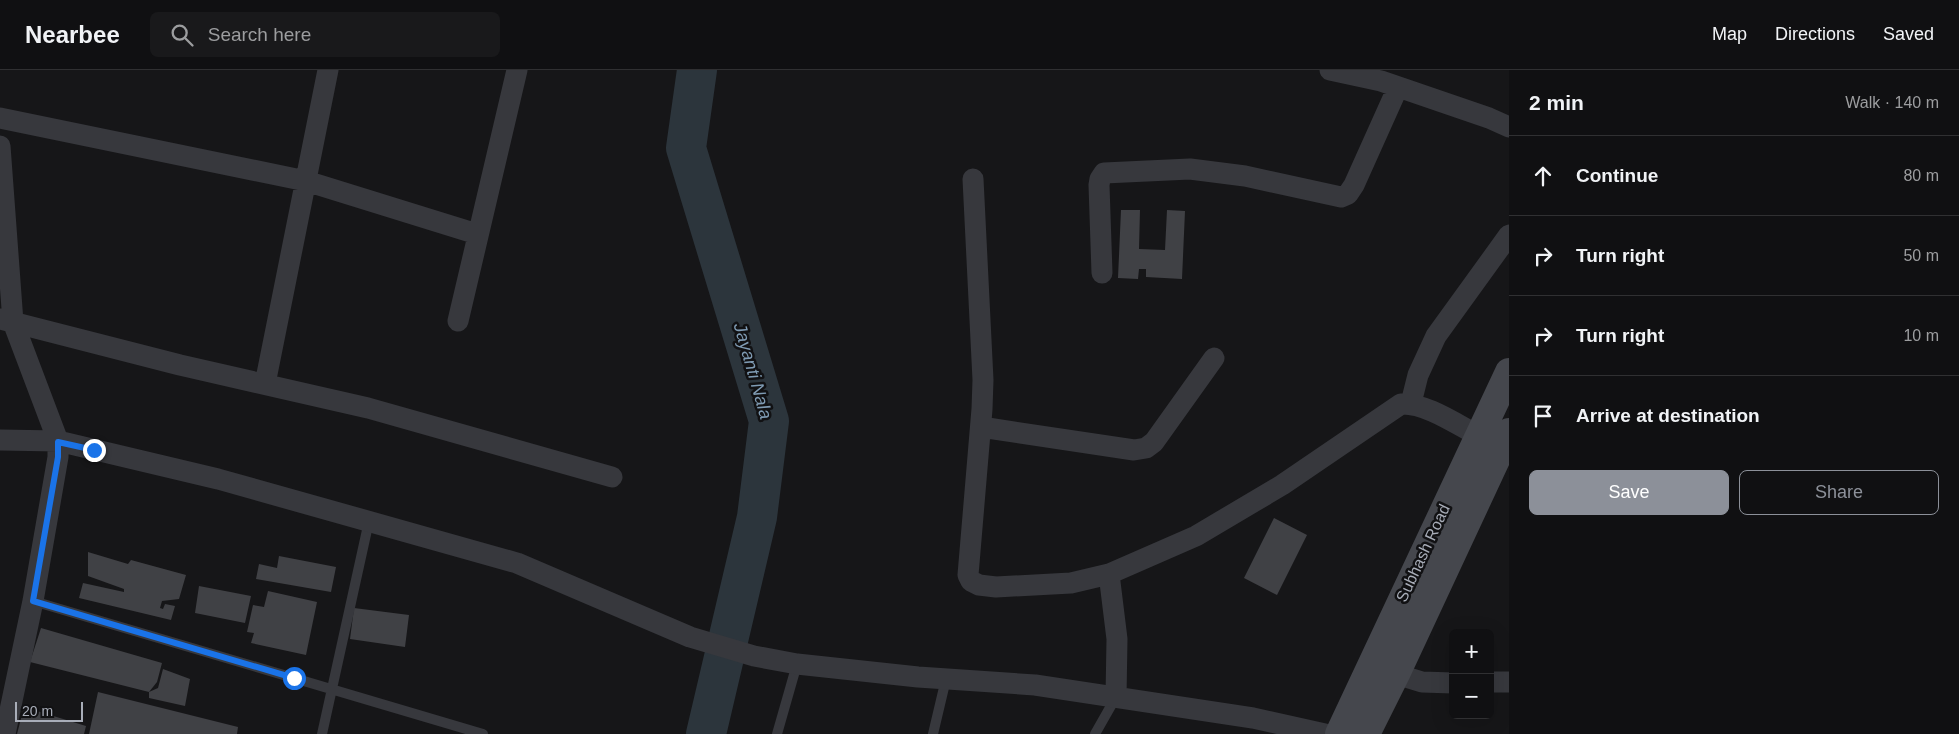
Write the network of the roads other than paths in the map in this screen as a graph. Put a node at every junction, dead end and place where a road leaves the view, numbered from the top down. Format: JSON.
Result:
{"nodes":[{"id":1,"x":328,"y":70,"type":"edge"},
{"id":2,"x":517,"y":70,"type":"edge"},
{"id":3,"x":1330,"y":70,"type":"edge"},
{"id":4,"x":1398,"y":87,"type":"junction"},
{"id":5,"x":0,"y":118,"type":"edge"},
{"id":6,"x":1509,"y":127,"type":"edge"},
{"id":7,"x":0,"y":146,"type":"edge"},
{"id":8,"x":973,"y":179,"type":"dead end"},
{"id":9,"x":306,"y":181,"type":"junction"},
{"id":10,"x":477,"y":234,"type":"junction"},
{"id":11,"x":1509,"y":235,"type":"edge"},
{"id":12,"x":1102,"y":273,"type":"dead end"},
{"id":13,"x":7,"y":321,"type":"edge"},
{"id":14,"x":458,"y":321,"type":"dead end"},
{"id":15,"x":1214,"y":358,"type":"dead end"},
{"id":16,"x":1509,"y":372,"type":"edge"},
{"id":17,"x":265,"y":384,"type":"junction"},
{"id":18,"x":1411,"y":403,"type":"junction"},
{"id":19,"x":981,"y":427,"type":"junction"},
{"id":20,"x":1509,"y":432,"type":"edge"},
{"id":21,"x":0,"y":440,"type":"edge"},
{"id":22,"x":58,"y":442,"type":"junction"},
{"id":23,"x":1479,"y":455,"type":"junction"},
{"id":24,"x":612,"y":477,"type":"dead end"},
{"id":25,"x":369,"y":521,"type":"junction"},
{"id":26,"x":1109,"y":574,"type":"junction"},
{"id":27,"x":33,"y":601,"type":"junction"},
{"id":28,"x":796,"y":664,"type":"junction"},
{"id":29,"x":1396,"y":674,"type":"junction"},
{"id":30,"x":946,"y":679,"type":"junction"},
{"id":31,"x":1494,"y":682,"type":"edge"},
{"id":32,"x":1509,"y":682,"type":"edge"},
{"id":33,"x":1449,"y":683,"type":"edge"},
{"id":34,"x":332,"y":689,"type":"junction"},
{"id":35,"x":1116,"y":697,"type":"junction"},
{"id":36,"x":4,"y":734,"type":"edge"},
{"id":37,"x":322,"y":734,"type":"edge"},
{"id":38,"x":483,"y":734,"type":"edge"},
{"id":39,"x":777,"y":734,"type":"edge"},
{"id":40,"x":933,"y":734,"type":"edge"},
{"id":41,"x":1095,"y":734,"type":"edge"},
{"id":42,"x":1325,"y":734,"type":"edge"},
{"id":43,"x":1339,"y":734,"type":"edge"},
{"id":44,"x":1366,"y":734,"type":"edge"}],
"edges":[{"from":1,"to":9,"type":"street"},
{"from":2,"to":10,"type":"street"},
{"from":3,"to":4,"type":"street"},
{"from":4,"to":6,"type":"street"},
{"from":4,"to":12,"type":"street"},
{"from":5,"to":9,"type":"street"},
{"from":7,"to":13,"type":"street"},
{"from":8,"to":19,"type":"street"},
{"from":9,"to":10,"type":"street"},
{"from":9,"to":17,"type":"street"},
{"from":10,"to":14,"type":"street"},
{"from":11,"to":18,"type":"street"},
{"from":13,"to":17,"type":"street"},
{"from":13,"to":22,"type":"street"},
{"from":15,"to":19,"type":"street"},
{"from":16,"to":23,"type":"main road","name":"Subhash Road"},
{"from":17,"to":24,"type":"street"},
{"from":18,"to":23,"type":"street"},
{"from":18,"to":26,"type":"street"},
{"from":19,"to":26,"type":"street"},
{"from":20,"to":23,"type":"main road","name":"Subhash Road"},
{"from":21,"to":22,"type":"street"},
{"from":22,"to":25,"type":"street"},
{"from":22,"to":27,"type":"street"},
{"from":23,"to":29,"type":"main road","name":"Subhash Road"},
{"from":23,"to":43,"type":"main road","name":"Subhash Road"},
{"from":25,"to":28,"type":"street"},
{"from":25,"to":34,"type":"lane"},
{"from":26,"to":35,"type":"street"},
{"from":27,"to":34,"type":"lane"},
{"from":27,"to":36,"type":"street"},
{"from":28,"to":30,"type":"street"},
{"from":28,"to":39,"type":"lane"},
{"from":29,"to":33,"type":"street"},
{"from":29,"to":44,"type":"main road","name":"Subhash Road"},
{"from":30,"to":35,"type":"street"},
{"from":30,"to":40,"type":"lane"},
{"from":31,"to":32,"type":"street"},
{"from":34,"to":37,"type":"lane"},
{"from":34,"to":38,"type":"lane"},
{"from":35,"to":41,"type":"lane"},
{"from":35,"to":42,"type":"street"}]}
